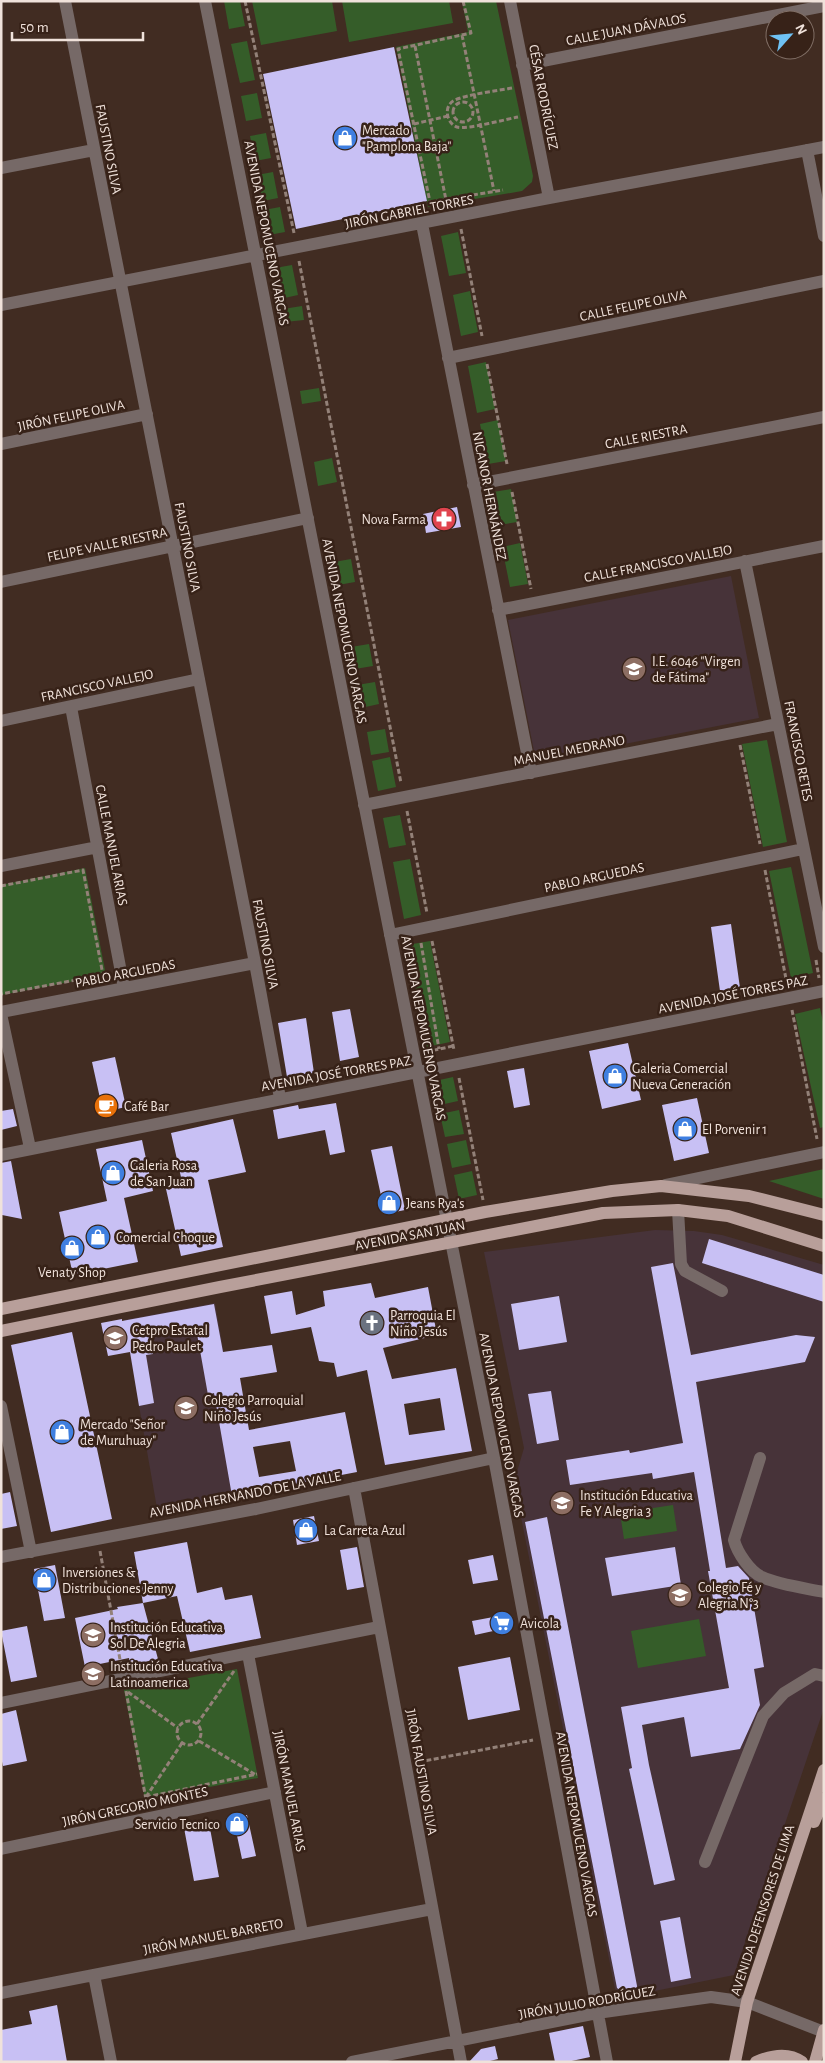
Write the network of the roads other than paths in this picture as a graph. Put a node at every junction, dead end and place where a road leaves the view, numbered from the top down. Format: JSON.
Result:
{"nodes":[{"id":1,"x":65,"y":1,"type":"edge"},
{"id":2,"x":205,"y":1,"type":"edge"},
{"id":3,"x":510,"y":1,"type":"edge"},
{"id":4,"x":824,"y":6,"type":"edge"},
{"id":5,"x":522,"y":65,"type":"junction"},
{"id":6,"x":824,"y":147,"type":"edge"},
{"id":7,"x":94,"y":150,"type":"junction"},
{"id":8,"x":807,"y":150,"type":"junction"},
{"id":9,"x":1,"y":168,"type":"edge"},
{"id":10,"x":549,"y":198,"type":"junction"},
{"id":11,"x":422,"y":224,"type":"junction"},
{"id":12,"x":824,"y":236,"type":"edge"},
{"id":13,"x":256,"y":256,"type":"junction"},
{"id":14,"x":121,"y":281,"type":"junction"},
{"id":15,"x":824,"y":281,"type":"edge"},
{"id":16,"x":1,"y":305,"type":"edge"},
{"id":17,"x":448,"y":358,"type":"junction"},
{"id":18,"x":147,"y":414,"type":"junction"},
{"id":19,"x":824,"y":417,"type":"edge"},
{"id":20,"x":1,"y":444,"type":"edge"},
{"id":21,"x":473,"y":485,"type":"junction"},
{"id":22,"x":308,"y":518,"type":"junction"},
{"id":23,"x":173,"y":546,"type":"junction"},
{"id":24,"x":824,"y":546,"type":"edge"},
{"id":25,"x":745,"y":561,"type":"junction"},
{"id":26,"x":1,"y":582,"type":"edge"},
{"id":27,"x":498,"y":610,"type":"junction"},
{"id":28,"x":199,"y":679,"type":"junction"},
{"id":29,"x":71,"y":707,"type":"junction"},
{"id":30,"x":1,"y":721,"type":"edge"},
{"id":31,"x":778,"y":724,"type":"junction"},
{"id":32,"x":531,"y":773,"type":"junction"},
{"id":33,"x":364,"y":805,"type":"junction"},
{"id":34,"x":98,"y":847,"type":"junction"},
{"id":35,"x":803,"y":849,"type":"junction"},
{"id":36,"x":1,"y":866,"type":"edge"},
{"id":37,"x":390,"y":935,"type":"junction"},
{"id":38,"x":824,"y":947,"type":"edge"},
{"id":39,"x":255,"y":963,"type":"junction"},
{"id":40,"x":124,"y":988,"type":"junction"},
{"id":41,"x":824,"y":991,"type":"edge"},
{"id":42,"x":1,"y":1013,"type":"edge"},
{"id":43,"x":417,"y":1073,"type":"junction"},
{"id":44,"x":280,"y":1098,"type":"junction"},
{"id":45,"x":30,"y":1148,"type":"junction"},
{"id":46,"x":822,"y":1153,"type":"edge"},
{"id":47,"x":1,"y":1155,"type":"edge"},
{"id":48,"x":661,"y":1186,"type":"junction"},
{"id":49,"x":678,"y":1210,"type":"junction"},
{"id":50,"x":824,"y":1215,"type":"edge"},
{"id":51,"x":446,"y":1220,"type":"junction"},
{"id":52,"x":450,"y":1242,"type":"junction"},
{"id":53,"x":824,"y":1246,"type":"edge"},
{"id":54,"x":722,"y":1291,"type":"dead end"},
{"id":55,"x":1,"y":1309,"type":"edge"},
{"id":56,"x":1,"y":1331,"type":"edge"},
{"id":57,"x":1,"y":1406,"type":"edge"},
{"id":58,"x":494,"y":1458,"type":"junction"},
{"id":59,"x":760,"y":1458,"type":"dead end"},
{"id":60,"x":354,"y":1488,"type":"junction"},
{"id":61,"x":31,"y":1552,"type":"junction"},
{"id":62,"x":1,"y":1558,"type":"edge"},
{"id":63,"x":824,"y":1592,"type":"edge"},
{"id":64,"x":379,"y":1627,"type":"junction"},
{"id":65,"x":248,"y":1654,"type":"junction"},
{"id":66,"x":824,"y":1676,"type":"edge"},
{"id":67,"x":1,"y":1703,"type":"edge"},
{"id":68,"x":824,"y":1770,"type":"edge"},
{"id":69,"x":275,"y":1792,"type":"junction"},
{"id":70,"x":824,"y":1799,"type":"edge"},
{"id":71,"x":1,"y":1849,"type":"edge"},
{"id":72,"x":705,"y":1862,"type":"dead end"},
{"id":73,"x":432,"y":1909,"type":"junction"},
{"id":74,"x":771,"y":1929,"type":"junction"},
{"id":75,"x":302,"y":1933,"type":"junction"},
{"id":76,"x":94,"y":1975,"type":"junction"},
{"id":77,"x":1,"y":1993,"type":"edge"},
{"id":78,"x":747,"y":2002,"type":"junction"},
{"id":79,"x":597,"y":2013,"type":"junction"},
{"id":80,"x":824,"y":2031,"type":"edge"},
{"id":81,"x":457,"y":2041,"type":"junction"},
{"id":82,"x":111,"y":2062,"type":"edge"},
{"id":83,"x":352,"y":2062,"type":"edge"},
{"id":84,"x":461,"y":2062,"type":"edge"},
{"id":85,"x":607,"y":2062,"type":"edge"},
{"id":86,"x":734,"y":2062,"type":"edge"},
{"id":87,"x":756,"y":2062,"type":"edge"},
{"id":88,"x":802,"y":2062,"type":"edge"},
{"id":89,"x":815,"y":2062,"type":"edge"}],
"edges":[{"from":1,"to":7,"type":"street","name":"FAUSTINO SILVA"},
{"from":2,"to":13,"type":"street","name":"AVENIDA NEPOMUCENO VARGAS"},
{"from":3,"to":5,"type":"street","name":"CÉSAR RODRÍGUEZ"},
{"from":4,"to":5,"type":"street","name":"CALLE JUAN DÁVALOS"},
{"from":5,"to":10,"type":"street","name":"CÉSAR RODRÍGUEZ"},
{"from":6,"to":8,"type":"street","name":"JIRÓN GABRIEL TORRES"},
{"from":7,"to":9,"type":"street"},
{"from":7,"to":14,"type":"street","name":"FAUSTINO SILVA"},
{"from":8,"to":10,"type":"street","name":"JIRÓN GABRIEL TORRES"},
{"from":8,"to":12,"type":"street"},
{"from":10,"to":11,"type":"street","name":"JIRÓN GABRIEL TORRES"},
{"from":11,"to":13,"type":"street","name":"JIRÓN GABRIEL TORRES"},
{"from":11,"to":17,"type":"street","name":"NICANOR HERNÁNDEZ"},
{"from":13,"to":14,"type":"street","name":"JIRÓN GABRIEL TORRES"},
{"from":13,"to":22,"type":"street","name":"AVENIDA NEPOMUCENO VARGAS"},
{"from":14,"to":16,"type":"street","name":"JIRÓN GABRIEL TORRES"},
{"from":14,"to":18,"type":"street","name":"FAUSTINO SILVA"},
{"from":15,"to":17,"type":"street","name":"CALLE FELIPE OLIVA"},
{"from":17,"to":21,"type":"street","name":"NICANOR HERNÁNDEZ"},
{"from":18,"to":20,"type":"street","name":"JIRÓN FELIPE OLIVA"},
{"from":18,"to":23,"type":"street","name":"FAUSTINO SILVA"},
{"from":19,"to":21,"type":"street","name":"CALLE RIESTRA"},
{"from":21,"to":27,"type":"street","name":"NICANOR HERNÁNDEZ"},
{"from":22,"to":23,"type":"street","name":"FELIPE VALLE RIESTRA"},
{"from":22,"to":33,"type":"street","name":"AVENIDA NEPOMUCENO VARGAS"},
{"from":23,"to":26,"type":"street","name":"FELIPE VALLE RIESTRA"},
{"from":23,"to":28,"type":"street","name":"FAUSTINO SILVA"},
{"from":24,"to":25,"type":"street","name":"CALLE FRANCISCO VALLEJO"},
{"from":25,"to":27,"type":"street","name":"CALLE FRANCISCO VALLEJO"},
{"from":25,"to":31,"type":"street","name":"FRANCISCO RETES"},
{"from":27,"to":32,"type":"street","name":"NICANOR HERNÁNDEZ"},
{"from":28,"to":29,"type":"street","name":"FRANCISCO VALLEJO"},
{"from":28,"to":39,"type":"street","name":"FAUSTINO SILVA"},
{"from":29,"to":30,"type":"street","name":"FRANCISCO VALLEJO"},
{"from":29,"to":34,"type":"street","name":"CALLE MANUEL ARIAS"},
{"from":31,"to":32,"type":"street","name":"MANUEL MEDRANO"},
{"from":31,"to":35,"type":"street","name":"FRANCISCO RETES"},
{"from":32,"to":33,"type":"street","name":"MANUEL MEDRANO"},
{"from":33,"to":37,"type":"street","name":"AVENIDA NEPOMUCENO VARGAS"},
{"from":34,"to":36,"type":"street"},
{"from":34,"to":40,"type":"street","name":"CALLE MANUEL ARIAS"},
{"from":35,"to":37,"type":"street","name":"PABLO ARGUEDAS"},
{"from":35,"to":38,"type":"street","name":"FRANCISCO RETES"},
{"from":37,"to":43,"type":"street","name":"AVENIDA NEPOMUCENO VARGAS"},
{"from":39,"to":40,"type":"street","name":"PABLO ARGUEDAS"},
{"from":39,"to":44,"type":"street","name":"FAUSTINO SILVA"},
{"from":40,"to":42,"type":"street","name":"PABLO ARGUEDAS"},
{"from":41,"to":43,"type":"street","name":"AVENIDA JOSÉ TORRES PAZ"},
{"from":42,"to":45,"type":"street"},
{"from":43,"to":44,"type":"street","name":"AVENIDA JOSÉ TORRES PAZ"},
{"from":43,"to":51,"type":"street","name":"AVENIDA NEPOMUCENO VARGAS"},
{"from":44,"to":45,"type":"street","name":"AVENIDA JOSÉ TORRES PAZ"},
{"from":45,"to":47,"type":"street","name":"AVENIDA JOSÉ TORRES PAZ"},
{"from":46,"to":48,"type":"street"},
{"from":48,"to":50,"type":"main road","name":"AVENIDA SAN JUAN"},
{"from":48,"to":51,"type":"main road","name":"AVENIDA SAN JUAN"},
{"from":49,"to":52,"type":"main road","name":"AVENIDA SAN JUAN"},
{"from":49,"to":53,"type":"main road","name":"AVENIDA SAN JUAN"},
{"from":49,"to":54,"type":"street"},
{"from":51,"to":52,"type":"street","name":"AVENIDA NEPOMUCENO VARGAS"},
{"from":51,"to":55,"type":"main road","name":"AVENIDA SAN JUAN"},
{"from":52,"to":56,"type":"main road","name":"AVENIDA SAN JUAN"},
{"from":52,"to":58,"type":"street","name":"AVENIDA NEPOMUCENO VARGAS"},
{"from":57,"to":61,"type":"street"},
{"from":58,"to":60,"type":"street","name":"AVENIDA HERNANDO DE LA VALLE"},
{"from":58,"to":79,"type":"street","name":"AVENIDA NEPOMUCENO VARGAS"},
{"from":59,"to":63,"type":"street"},
{"from":60,"to":61,"type":"street","name":"AVENIDA HERNANDO DE LA VALLE"},
{"from":60,"to":64,"type":"street","name":"JIRÓN FAUSTINO SILVA"},
{"from":61,"to":62,"type":"street","name":"AVENIDA HERNANDO DE LA VALLE"},
{"from":64,"to":65,"type":"street"},
{"from":64,"to":73,"type":"street","name":"JIRÓN FAUSTINO SILVA"},
{"from":65,"to":67,"type":"street"},
{"from":65,"to":69,"type":"street","name":"JIRÓN MANUEL ARIAS"},
{"from":66,"to":72,"type":"street"},
{"from":68,"to":74,"type":"main road","name":"AVENIDA DEFENSORES DE LIMA"},
{"from":69,"to":71,"type":"street","name":"JIRÓN GREGORIO MONTES"},
{"from":69,"to":75,"type":"street","name":"JIRÓN MANUEL ARIAS"},
{"from":70,"to":74,"type":"main road"},
{"from":73,"to":75,"type":"street","name":"JIRÓN MANUEL BARRETO"},
{"from":73,"to":81,"type":"street","name":"JIRÓN FAUSTINO SILVA"},
{"from":74,"to":78,"type":"main road","name":"AVENIDA DEFENSORES DE LIMA"},
{"from":75,"to":76,"type":"street","name":"JIRÓN MANUEL BARRETO"},
{"from":76,"to":77,"type":"street","name":"JIRÓN MANUEL BARRETO"},
{"from":76,"to":82,"type":"street"},
{"from":78,"to":79,"type":"street","name":"JIRÓN JULIO RODRÍGUEZ"},
{"from":78,"to":80,"type":"street","name":"JIRÓN JULIO RODRÍGUEZ"},
{"from":78,"to":86,"type":"main road","name":"AVENIDA DEFENSORES DE LIMA"},
{"from":79,"to":81,"type":"street","name":"JIRÓN JULIO RODRÍGUEZ"},
{"from":79,"to":85,"type":"street","name":"AVENIDA NEPOMUCENO VARGAS"},
{"from":80,"to":89,"type":"main road"},
{"from":81,"to":83,"type":"street","name":"JIRÓN JULIO RODRÍGUEZ"},
{"from":81,"to":84,"type":"street","name":"JIRÓN FAUSTINO SILVA"},
{"from":87,"to":88,"type":"main road"}]}
